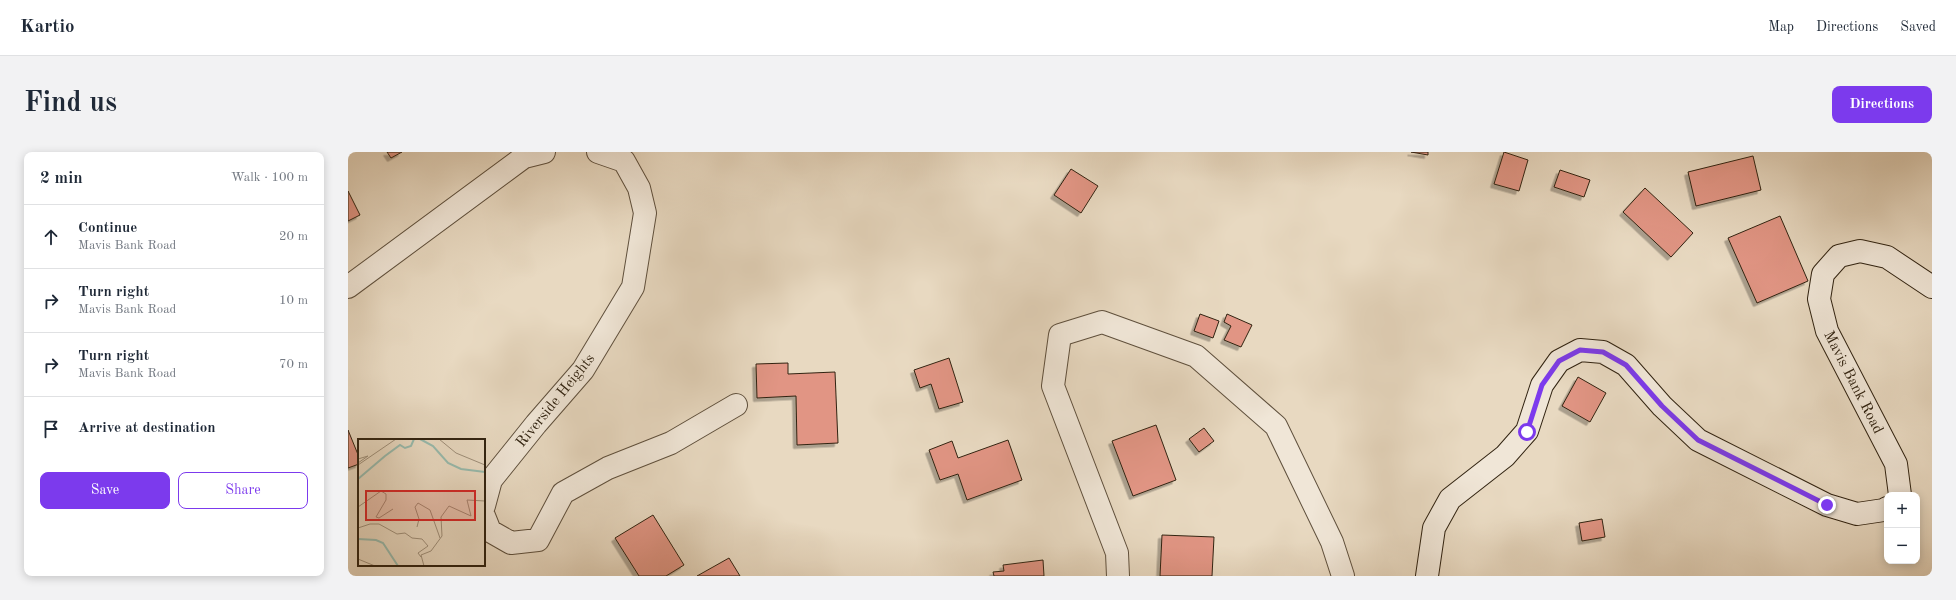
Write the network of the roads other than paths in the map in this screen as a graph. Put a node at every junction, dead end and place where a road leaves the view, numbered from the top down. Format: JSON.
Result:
{"nodes":[{"id":1,"x":544,"y":152,"type":"edge"},
{"id":2,"x":598,"y":152,"type":"edge"},
{"id":3,"x":348,"y":287,"type":"edge"},
{"id":4,"x":1932,"y":287,"type":"edge"},
{"id":5,"x":736,"y":405,"type":"dead end"},
{"id":6,"x":1900,"y":492,"type":"edge"},
{"id":7,"x":485,"y":502,"type":"edge"},
{"id":8,"x":1884,"y":510,"type":"edge"},
{"id":9,"x":485,"y":518,"type":"edge"},
{"id":10,"x":1118,"y":576,"type":"edge"},
{"id":11,"x":1343,"y":576,"type":"edge"},
{"id":12,"x":1427,"y":576,"type":"edge"}],
"edges":[{"from":1,"to":3,"type":"street"},
{"from":2,"to":7,"type":"street","name":"Riverside Heights"},
{"from":4,"to":6,"type":"street","name":"Mavis Bank Road"},
{"from":5,"to":9,"type":"street"},
{"from":8,"to":12,"type":"street"},
{"from":10,"to":11,"type":"street"}]}
